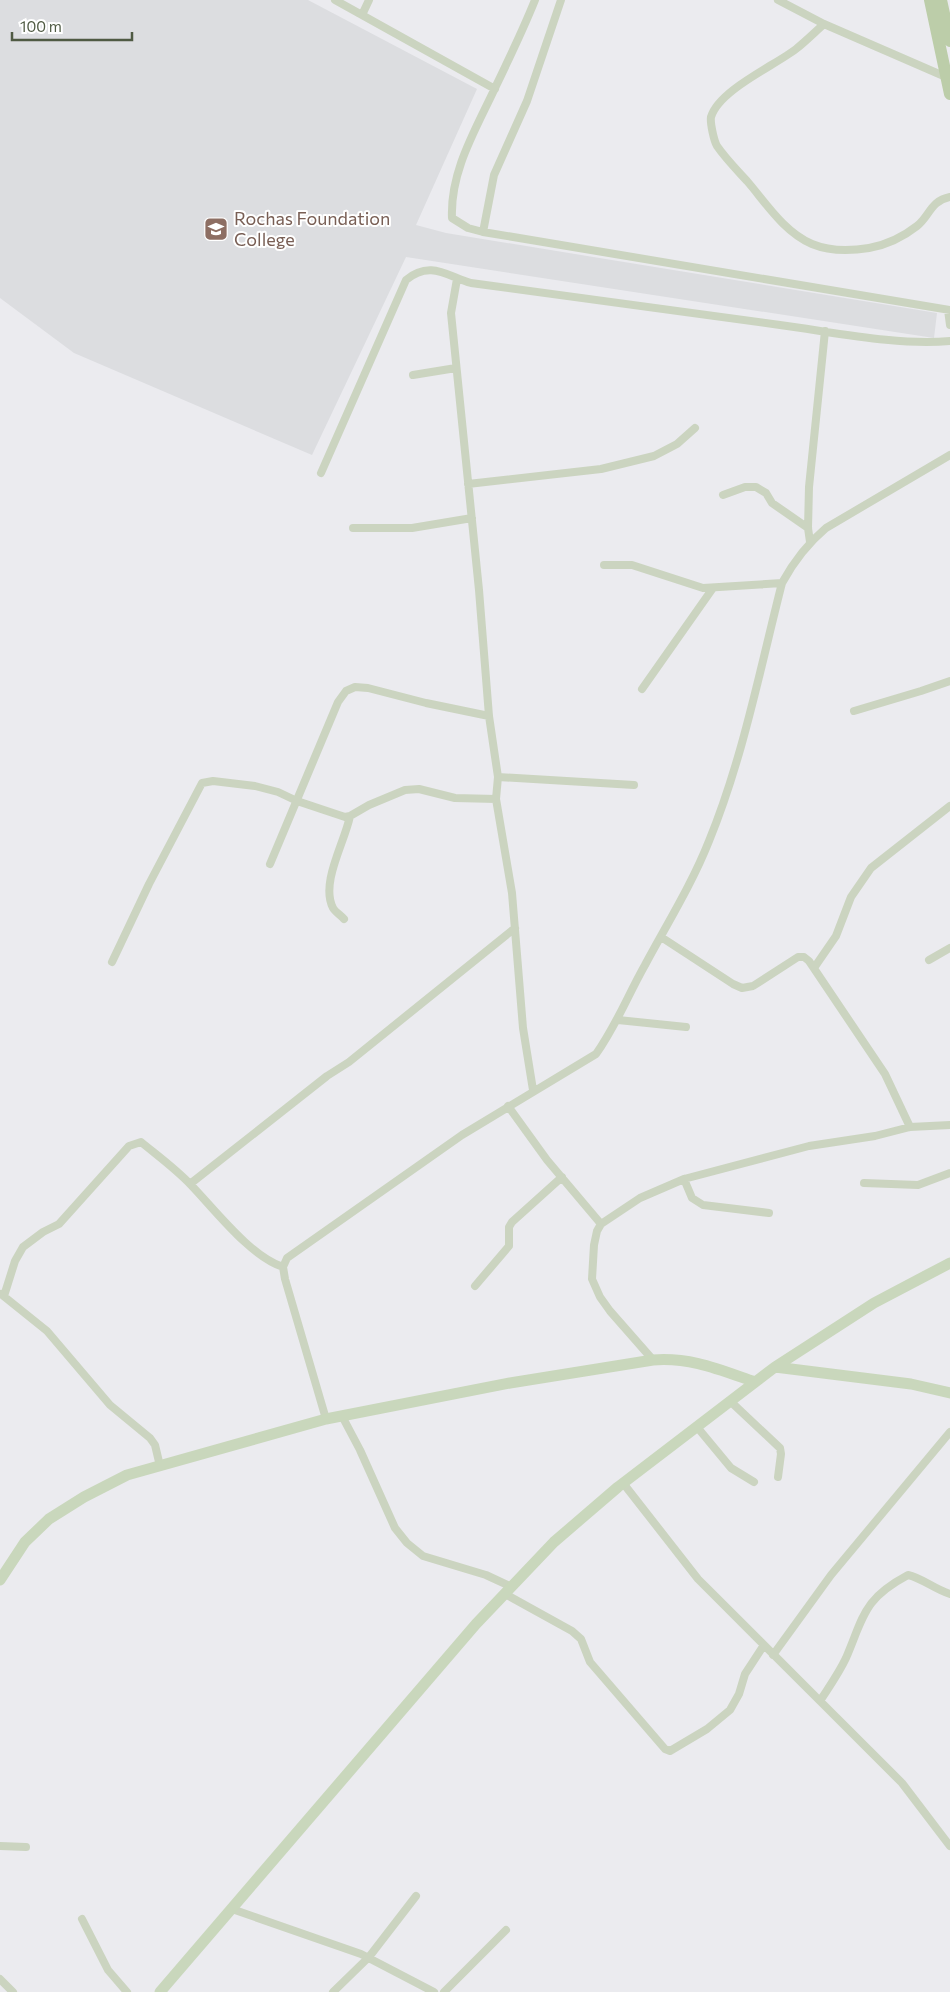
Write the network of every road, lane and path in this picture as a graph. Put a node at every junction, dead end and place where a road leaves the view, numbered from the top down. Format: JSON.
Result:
{"nodes":[{"id":1,"x":335,"y":0,"type":"edge"},
{"id":2,"x":369,"y":0,"type":"edge"},
{"id":3,"x":535,"y":0,"type":"edge"},
{"id":4,"x":561,"y":0,"type":"edge"},
{"id":5,"x":778,"y":0,"type":"edge"},
{"id":6,"x":930,"y":0,"type":"edge"},
{"id":7,"x":941,"y":0,"type":"edge"},
{"id":8,"x":362,"y":15,"type":"junction"},
{"id":9,"x":824,"y":24,"type":"junction"},
{"id":10,"x":950,"y":41,"type":"edge"},
{"id":11,"x":946,"y":77,"type":"junction"},
{"id":12,"x":495,"y":89,"type":"junction"},
{"id":13,"x":950,"y":94,"type":"edge"},
{"id":14,"x":950,"y":197,"type":"edge"},
{"id":15,"x":483,"y":232,"type":"junction"},
{"id":16,"x":457,"y":279,"type":"junction"},
{"id":17,"x":949,"y":310,"type":"edge"},
{"id":18,"x":950,"y":325,"type":"edge"},
{"id":19,"x":826,"y":331,"type":"junction"},
{"id":20,"x":950,"y":341,"type":"edge"},
{"id":21,"x":456,"y":368,"type":"junction"},
{"id":22,"x":413,"y":375,"type":"dead end"},
{"id":23,"x":695,"y":428,"type":"dead end"},
{"id":24,"x":950,"y":455,"type":"edge"},
{"id":25,"x":321,"y":473,"type":"dead end"},
{"id":26,"x":468,"y":484,"type":"junction"},
{"id":27,"x":723,"y":495,"type":"dead end"},
{"id":28,"x":472,"y":518,"type":"junction"},
{"id":29,"x":353,"y":528,"type":"dead end"},
{"id":30,"x":808,"y":528,"type":"junction"},
{"id":31,"x":810,"y":542,"type":"junction"},
{"id":32,"x":604,"y":565,"type":"dead end"},
{"id":33,"x":782,"y":583,"type":"junction"},
{"id":34,"x":713,"y":588,"type":"junction"},
{"id":35,"x":950,"y":681,"type":"edge"},
{"id":36,"x":642,"y":689,"type":"dead end"},
{"id":37,"x":854,"y":711,"type":"dead end"},
{"id":38,"x":489,"y":716,"type":"junction"},
{"id":39,"x":498,"y":776,"type":"junction"},
{"id":40,"x":634,"y":785,"type":"dead end"},
{"id":41,"x":496,"y":799,"type":"junction"},
{"id":42,"x":297,"y":801,"type":"junction"},
{"id":43,"x":950,"y":806,"type":"edge"},
{"id":44,"x":350,"y":816,"type":"junction"},
{"id":45,"x":270,"y":864,"type":"dead end"},
{"id":46,"x":344,"y":919,"type":"dead end"},
{"id":47,"x":515,"y":928,"type":"junction"},
{"id":48,"x":661,"y":937,"type":"junction"},
{"id":49,"x":950,"y":948,"type":"edge"},
{"id":50,"x":928,"y":960,"type":"dead end"},
{"id":51,"x":112,"y":962,"type":"dead end"},
{"id":52,"x":814,"y":968,"type":"junction"},
{"id":53,"x":618,"y":1020,"type":"junction"},
{"id":54,"x":686,"y":1027,"type":"dead end"},
{"id":55,"x":533,"y":1090,"type":"junction"},
{"id":56,"x":508,"y":1106,"type":"junction"},
{"id":57,"x":950,"y":1125,"type":"edge"},
{"id":58,"x":910,"y":1127,"type":"junction"},
{"id":59,"x":950,"y":1173,"type":"edge"},
{"id":60,"x":562,"y":1177,"type":"junction"},
{"id":61,"x":684,"y":1179,"type":"junction"},
{"id":62,"x":864,"y":1183,"type":"dead end"},
{"id":63,"x":190,"y":1184,"type":"junction"},
{"id":64,"x":769,"y":1213,"type":"dead end"},
{"id":65,"x":601,"y":1224,"type":"junction"},
{"id":66,"x":950,"y":1263,"type":"edge"},
{"id":67,"x":283,"y":1267,"type":"junction"},
{"id":68,"x":475,"y":1286,"type":"dead end"},
{"id":69,"x":2,"y":1295,"type":"edge"},
{"id":70,"x":653,"y":1360,"type":"junction"},
{"id":71,"x":775,"y":1367,"type":"junction"},
{"id":72,"x":755,"y":1382,"type":"junction"},
{"id":73,"x":950,"y":1393,"type":"edge"},
{"id":74,"x":730,"y":1401,"type":"junction"},
{"id":75,"x":342,"y":1416,"type":"junction"},
{"id":76,"x":326,"y":1419,"type":"junction"},
{"id":77,"x":697,"y":1427,"type":"junction"},
{"id":78,"x":950,"y":1432,"type":"edge"},
{"id":79,"x":160,"y":1466,"type":"junction"},
{"id":80,"x":778,"y":1477,"type":"dead end"},
{"id":81,"x":754,"y":1482,"type":"dead end"},
{"id":82,"x":623,"y":1483,"type":"junction"},
{"id":83,"x":0,"y":1580,"type":"edge"},
{"id":84,"x":508,"y":1590,"type":"junction"},
{"id":85,"x":950,"y":1594,"type":"edge"},
{"id":86,"x":764,"y":1646,"type":"junction"},
{"id":87,"x":773,"y":1655,"type":"junction"},
{"id":88,"x":820,"y":1701,"type":"junction"},
{"id":89,"x":0,"y":1846,"type":"edge"},
{"id":90,"x":950,"y":1846,"type":"edge"},
{"id":91,"x":26,"y":1847,"type":"dead end"},
{"id":92,"x":416,"y":1896,"type":"dead end"},
{"id":93,"x":232,"y":1909,"type":"junction"},
{"id":94,"x":82,"y":1919,"type":"dead end"},
{"id":95,"x":506,"y":1930,"type":"dead end"},
{"id":96,"x":368,"y":1957,"type":"junction"},
{"id":97,"x":0,"y":1979,"type":"edge"},
{"id":98,"x":13,"y":1992,"type":"edge"},
{"id":99,"x":127,"y":1992,"type":"edge"},
{"id":100,"x":160,"y":1992,"type":"edge"},
{"id":101,"x":333,"y":1992,"type":"edge"},
{"id":102,"x":434,"y":1992,"type":"edge"},
{"id":103,"x":444,"y":1992,"type":"edge"}],
"edges":[{"from":1,"to":8,"type":"street"},
{"from":2,"to":8,"type":"street"},
{"from":3,"to":12,"type":"street"},
{"from":4,"to":15,"type":"street"},
{"from":5,"to":9,"type":"street"},
{"from":6,"to":11,"type":"main road"},
{"from":7,"to":10,"type":"main road"},
{"from":8,"to":12,"type":"street"},
{"from":9,"to":11,"type":"street"},
{"from":9,"to":14,"type":"street"},
{"from":11,"to":13,"type":"main road"},
{"from":12,"to":15,"type":"street"},
{"from":15,"to":17,"type":"street"},
{"from":16,"to":19,"type":"street"},
{"from":16,"to":21,"type":"street"},
{"from":16,"to":25,"type":"street"},
{"from":17,"to":18,"type":"street"},
{"from":19,"to":20,"type":"street"},
{"from":19,"to":30,"type":"street"},
{"from":21,"to":22,"type":"street"},
{"from":21,"to":26,"type":"street"},
{"from":23,"to":26,"type":"street"},
{"from":24,"to":31,"type":"street"},
{"from":26,"to":28,"type":"street"},
{"from":27,"to":30,"type":"street"},
{"from":28,"to":29,"type":"street"},
{"from":28,"to":38,"type":"street"},
{"from":30,"to":31,"type":"street"},
{"from":31,"to":33,"type":"street"},
{"from":32,"to":34,"type":"street"},
{"from":33,"to":34,"type":"street"},
{"from":33,"to":48,"type":"street"},
{"from":34,"to":36,"type":"street"},
{"from":35,"to":37,"type":"street"},
{"from":38,"to":39,"type":"street"},
{"from":38,"to":42,"type":"street"},
{"from":39,"to":40,"type":"street"},
{"from":39,"to":41,"type":"street"},
{"from":41,"to":44,"type":"street"},
{"from":41,"to":47,"type":"street"},
{"from":42,"to":44,"type":"street"},
{"from":42,"to":45,"type":"street"},
{"from":42,"to":51,"type":"street"},
{"from":43,"to":52,"type":"street"},
{"from":44,"to":46,"type":"street"},
{"from":47,"to":55,"type":"street"},
{"from":47,"to":63,"type":"street"},
{"from":48,"to":52,"type":"street"},
{"from":48,"to":53,"type":"street"},
{"from":49,"to":50,"type":"street"},
{"from":52,"to":58,"type":"street"},
{"from":53,"to":54,"type":"street"},
{"from":53,"to":55,"type":"street"},
{"from":55,"to":56,"type":"street"},
{"from":56,"to":60,"type":"street"},
{"from":56,"to":67,"type":"street"},
{"from":57,"to":58,"type":"street"},
{"from":58,"to":61,"type":"street"},
{"from":59,"to":62,"type":"street"},
{"from":60,"to":65,"type":"street"},
{"from":60,"to":68,"type":"street"},
{"from":61,"to":64,"type":"street"},
{"from":61,"to":65,"type":"street"},
{"from":63,"to":67,"type":"street"},
{"from":63,"to":69,"type":"street"},
{"from":65,"to":70,"type":"street"},
{"from":66,"to":71,"type":"main road"},
{"from":67,"to":76,"type":"street"},
{"from":69,"to":79,"type":"street"},
{"from":70,"to":72,"type":"main road"},
{"from":70,"to":75,"type":"main road"},
{"from":71,"to":72,"type":"main road"},
{"from":71,"to":73,"type":"main road"},
{"from":72,"to":74,"type":"main road"},
{"from":74,"to":77,"type":"main road"},
{"from":74,"to":80,"type":"street"},
{"from":75,"to":76,"type":"main road"},
{"from":75,"to":84,"type":"street"},
{"from":76,"to":79,"type":"main road"},
{"from":77,"to":81,"type":"street"},
{"from":77,"to":82,"type":"main road"},
{"from":78,"to":87,"type":"street"},
{"from":79,"to":83,"type":"main road"},
{"from":82,"to":84,"type":"main road"},
{"from":82,"to":86,"type":"street"},
{"from":84,"to":86,"type":"street"},
{"from":84,"to":93,"type":"main road"},
{"from":85,"to":88,"type":"street"},
{"from":86,"to":87,"type":"street"},
{"from":87,"to":88,"type":"street"},
{"from":88,"to":90,"type":"street"},
{"from":89,"to":91,"type":"street"},
{"from":92,"to":96,"type":"street"},
{"from":93,"to":96,"type":"street"},
{"from":93,"to":100,"type":"main road"},
{"from":94,"to":99,"type":"street"},
{"from":95,"to":103,"type":"street"},
{"from":96,"to":101,"type":"street"},
{"from":96,"to":102,"type":"street"},
{"from":97,"to":98,"type":"street"}]}
